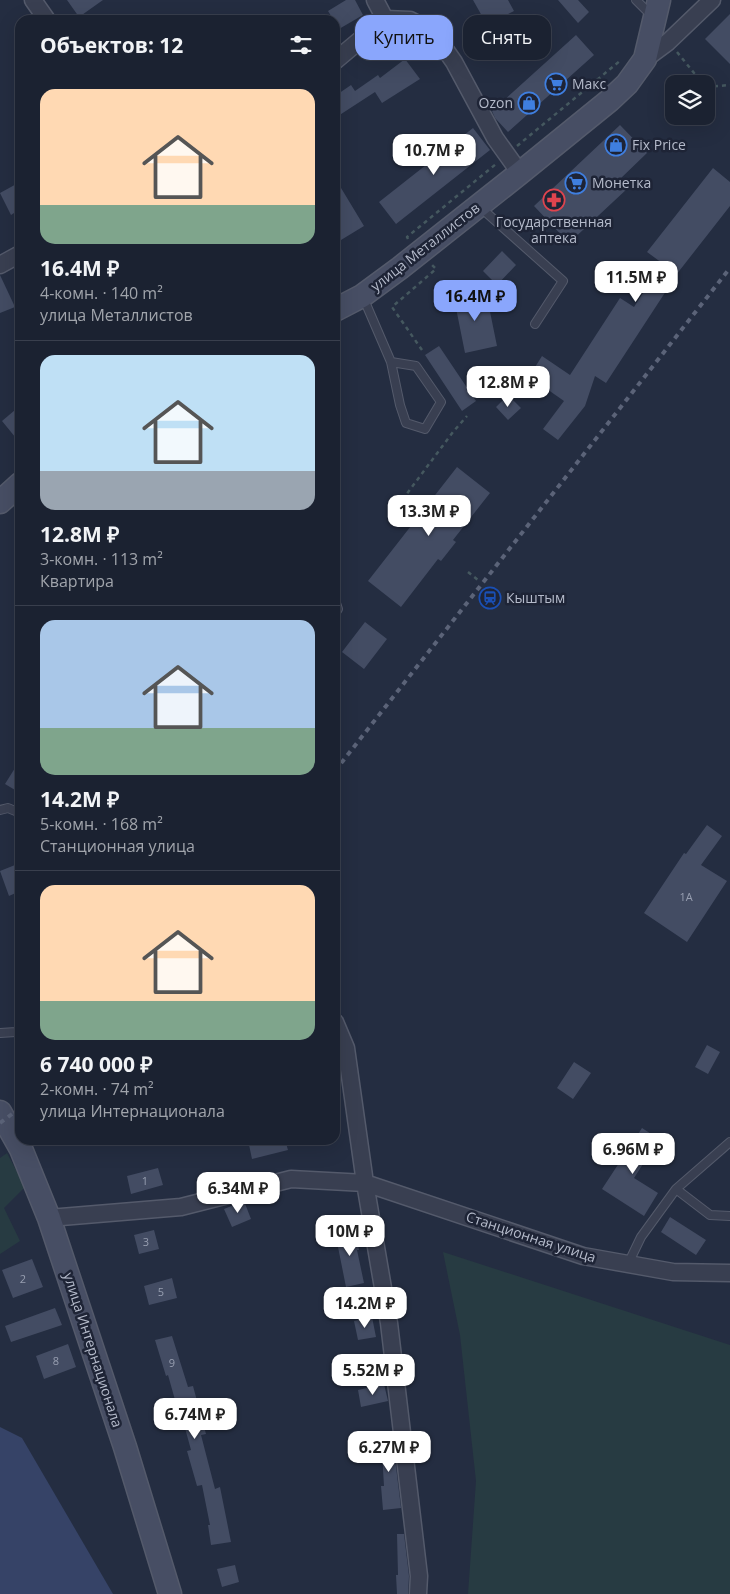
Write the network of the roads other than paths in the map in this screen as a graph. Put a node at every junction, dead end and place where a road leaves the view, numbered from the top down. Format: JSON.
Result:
{"nodes":[{"id":1,"x":33,"y":0,"type":"edge"},
{"id":2,"x":375,"y":0,"type":"edge"},
{"id":3,"x":636,"y":0,"type":"edge"},
{"id":4,"x":712,"y":0,"type":"edge"},
{"id":5,"x":657,"y":10,"type":"edge"},
{"id":6,"x":44,"y":15,"type":"edge"},
{"id":7,"x":383,"y":15,"type":"edge"},
{"id":8,"x":355,"y":45,"type":"edge"},
{"id":9,"x":340,"y":58,"type":"edge"},
{"id":10,"x":645,"y":59,"type":"junction"},
{"id":11,"x":453,"y":60,"type":"edge"},
{"id":12,"x":520,"y":173,"type":"junction"},
{"id":13,"x":478,"y":206,"type":"junction"},
{"id":14,"x":15,"y":257,"type":"edge"},
{"id":15,"x":0,"y":265,"type":"edge"},
{"id":16,"x":362,"y":296,"type":"junction"},
{"id":17,"x":340,"y":307,"type":"edge"},
{"id":18,"x":534,"y":324,"type":"dead end"},
{"id":19,"x":391,"y":362,"type":"junction"},
{"id":20,"x":15,"y":488,"type":"edge"},
{"id":21,"x":0,"y":502,"type":"edge"},
{"id":22,"x":0,"y":810,"type":"edge"},
{"id":23,"x":15,"y":812,"type":"edge"},
{"id":24,"x":15,"y":1032,"type":"edge"},
{"id":25,"x":0,"y":1033,"type":"edge"},
{"id":26,"x":340,"y":1034,"type":"edge"},
{"id":27,"x":0,"y":1112,"type":"edge"},
{"id":28,"x":15,"y":1138,"type":"edge"},
{"id":29,"x":730,"y":1142,"type":"edge"},
{"id":30,"x":19,"y":1145,"type":"edge"},
{"id":31,"x":365,"y":1183,"type":"junction"},
{"id":32,"x":676,"y":1190,"type":"junction"},
{"id":33,"x":730,"y":1216,"type":"edge"},
{"id":34,"x":49,"y":1218,"type":"junction"},
{"id":35,"x":628,"y":1264,"type":"junction"},
{"id":36,"x":730,"y":1272,"type":"edge"},
{"id":37,"x":170,"y":1594,"type":"edge"},
{"id":38,"x":418,"y":1594,"type":"edge"}],
"edges":[{"from":1,"to":6,"type":"street"},
{"from":2,"to":7,"type":"street"},
{"from":3,"to":5,"type":"lane"},
{"from":4,"to":10,"type":"street","name":"улица Металлистов"},
{"from":5,"to":10,"type":"main road"},
{"from":8,"to":9,"type":"street"},
{"from":10,"to":12,"type":"main road","name":"улица Металлистов"},
{"from":11,"to":12,"type":"street"},
{"from":12,"to":13,"type":"main road","name":"улица Металлистов"},
{"from":13,"to":16,"type":"main road","name":"улица Металлистов"},
{"from":13,"to":18,"type":"lane"},
{"from":14,"to":15,"type":"street"},
{"from":16,"to":17,"type":"main road","name":"улица Металлистов"},
{"from":16,"to":19,"type":"lane"},
{"from":19,"to":19,"type":"lane"},
{"from":20,"to":21,"type":"main road"},
{"from":22,"to":23,"type":"lane"},
{"from":24,"to":25,"type":"lane"},
{"from":26,"to":31,"type":"street"},
{"from":27,"to":28,"type":"main road","name":"улица Интернационала"},
{"from":29,"to":32,"type":"lane"},
{"from":30,"to":34,"type":"main road","name":"улица Интернационала"},
{"from":31,"to":34,"type":"street","name":"Станционная улица"},
{"from":31,"to":35,"type":"street","name":"Станционная улица"},
{"from":31,"to":38,"type":"street"},
{"from":32,"to":33,"type":"lane"},
{"from":32,"to":35,"type":"lane"},
{"from":34,"to":37,"type":"main road","name":"улица Интернационала"},
{"from":35,"to":36,"type":"street","name":"Станционная улица"}]}
